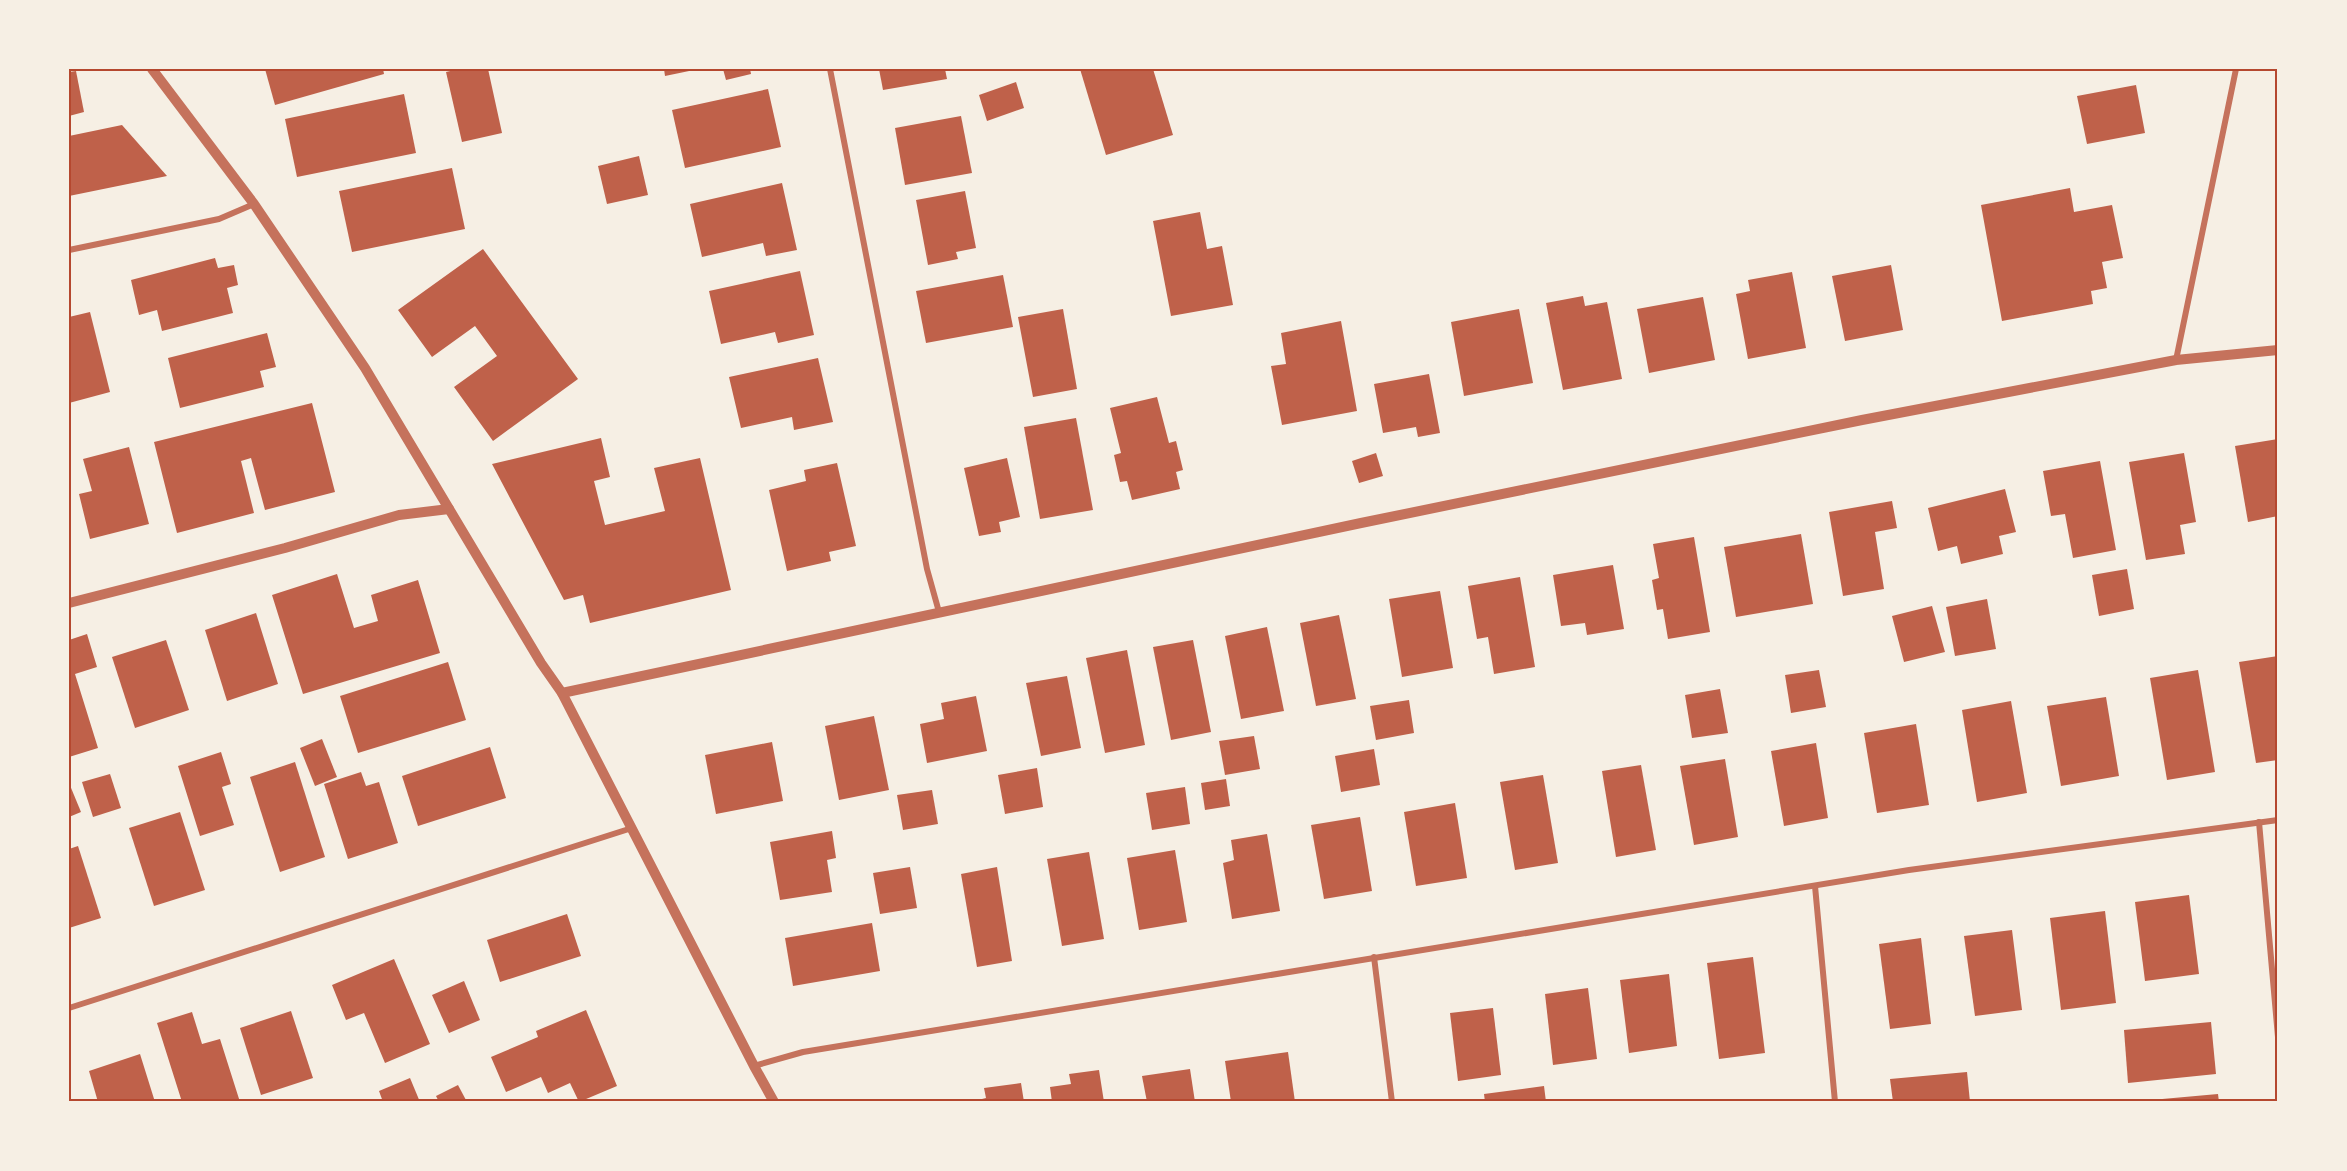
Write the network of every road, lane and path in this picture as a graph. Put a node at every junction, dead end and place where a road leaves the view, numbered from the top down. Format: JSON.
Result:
{"nodes":[{"id":1,"x":152,"y":69,"type":"edge"},
{"id":2,"x":830,"y":69,"type":"edge"},
{"id":3,"x":2236,"y":69,"type":"edge"},
{"id":4,"x":254,"y":204,"type":"junction"},
{"id":5,"x":69,"y":250,"type":"edge"},
{"id":6,"x":2278,"y":350,"type":"edge"},
{"id":7,"x":2176,"y":360,"type":"junction"},
{"id":8,"x":449,"y":509,"type":"junction"},
{"id":9,"x":69,"y":603,"type":"edge"},
{"id":10,"x":939,"y":612,"type":"junction"},
{"id":11,"x":562,"y":693,"type":"junction"},
{"id":12,"x":2278,"y":820,"type":"edge"},
{"id":13,"x":2259,"y":822,"type":"junction"},
{"id":14,"x":632,"y":828,"type":"junction"},
{"id":15,"x":1815,"y":886,"type":"junction"},
{"id":16,"x":1374,"y":957,"type":"junction"},
{"id":17,"x":69,"y":1008,"type":"edge"},
{"id":18,"x":2278,"y":1036,"type":"edge"},
{"id":19,"x":754,"y":1066,"type":"junction"},
{"id":20,"x":774,"y":1102,"type":"edge"},
{"id":21,"x":1392,"y":1102,"type":"edge"},
{"id":22,"x":1835,"y":1102,"type":"edge"}],
"edges":[{"from":1,"to":4,"type":"street"},
{"from":2,"to":10,"type":"street"},
{"from":3,"to":7,"type":"street"},
{"from":4,"to":5,"type":"street"},
{"from":4,"to":8,"type":"street"},
{"from":6,"to":7,"type":"street"},
{"from":7,"to":10,"type":"street"},
{"from":8,"to":9,"type":"street"},
{"from":8,"to":11,"type":"street"},
{"from":10,"to":11,"type":"street"},
{"from":11,"to":14,"type":"street"},
{"from":12,"to":13,"type":"street"},
{"from":13,"to":15,"type":"street"},
{"from":13,"to":18,"type":"street"},
{"from":14,"to":17,"type":"street"},
{"from":14,"to":19,"type":"street"},
{"from":15,"to":16,"type":"street"},
{"from":15,"to":22,"type":"street"},
{"from":16,"to":19,"type":"street"},
{"from":16,"to":21,"type":"street"},
{"from":19,"to":20,"type":"street"}]}
